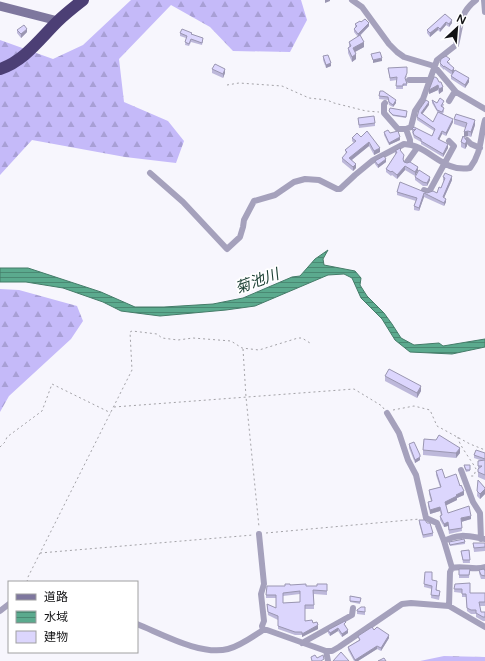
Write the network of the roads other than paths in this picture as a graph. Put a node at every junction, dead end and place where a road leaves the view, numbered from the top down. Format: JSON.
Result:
{"nodes":[{"id":1,"x":83,"y":0,"type":"edge"},
{"id":2,"x":352,"y":0,"type":"edge"},
{"id":3,"x":476,"y":0,"type":"edge"},
{"id":4,"x":484,"y":0,"type":"edge"},
{"id":5,"x":0,"y":6,"type":"edge"},
{"id":6,"x":485,"y":12,"type":"edge"},
{"id":7,"x":58,"y":21,"type":"junction"},
{"id":8,"x":434,"y":66,"type":"junction"},
{"id":9,"x":0,"y":69,"type":"edge"},
{"id":10,"x":409,"y":80,"type":"dead end"},
{"id":11,"x":428,"y":80,"type":"junction"},
{"id":12,"x":455,"y":91,"type":"junction"},
{"id":13,"x":449,"y":100,"type":"dead end"},
{"id":14,"x":386,"y":103,"type":"dead end"},
{"id":15,"x":485,"y":109,"type":"edge"},
{"id":16,"x":485,"y":120,"type":"edge"},
{"id":17,"x":406,"y":130,"type":"junction"},
{"id":18,"x":467,"y":140,"type":"edge"},
{"id":19,"x":449,"y":141,"type":"dead end"},
{"id":20,"x":410,"y":144,"type":"junction"},
{"id":21,"x":417,"y":148,"type":"junction"},
{"id":22,"x":480,"y":148,"type":"junction"},
{"id":23,"x":407,"y":162,"type":"edge"},
{"id":24,"x":444,"y":164,"type":"junction"},
{"id":25,"x":150,"y":173,"type":"dead end"},
{"id":26,"x":424,"y":190,"type":"edge"},
{"id":27,"x":387,"y":413,"type":"road end"},
{"id":28,"x":461,"y":470,"type":"road end"},
{"id":29,"x":259,"y":534,"type":"road end"},
{"id":30,"x":483,"y":539,"type":"edge"},
{"id":31,"x":444,"y":542,"type":"junction"},
{"id":32,"x":485,"y":567,"type":"edge"},
{"id":33,"x":452,"y":568,"type":"junction"},
{"id":34,"x":8,"y":605,"type":"edge"},
{"id":35,"x":449,"y":606,"type":"junction"},
{"id":36,"x":352,"y":608,"type":"dead end"},
{"id":37,"x":0,"y":611,"type":"edge"},
{"id":38,"x":138,"y":624,"type":"edge"},
{"id":39,"x":485,"y":627,"type":"edge"},
{"id":40,"x":263,"y":630,"type":"junction"},
{"id":41,"x":302,"y":643,"type":"junction"},
{"id":42,"x":326,"y":651,"type":"junction"},
{"id":43,"x":328,"y":661,"type":"edge"}],
"edges":[{"from":1,"to":7,"type":"highway"},
{"from":2,"to":8,"type":"street"},
{"from":3,"to":8,"type":"street"},
{"from":4,"to":6,"type":"street"},
{"from":5,"to":7,"type":"street"},
{"from":7,"to":9,"type":"highway"},
{"from":8,"to":11,"type":"street"},
{"from":8,"to":12,"type":"street"},
{"from":10,"to":11,"type":"street"},
{"from":11,"to":17,"type":"street"},
{"from":12,"to":13,"type":"street"},
{"from":12,"to":15,"type":"street"},
{"from":14,"to":17,"type":"street"},
{"from":16,"to":22,"type":"street"},
{"from":17,"to":20,"type":"street"},
{"from":18,"to":22,"type":"street"},
{"from":19,"to":24,"type":"street"},
{"from":20,"to":21,"type":"street"},
{"from":20,"to":25,"type":"street"},
{"from":21,"to":23,"type":"street"},
{"from":21,"to":24,"type":"street"},
{"from":22,"to":24,"type":"street"},
{"from":24,"to":26,"type":"street"},
{"from":27,"to":31,"type":"street"},
{"from":28,"to":30,"type":"street"},
{"from":29,"to":40,"type":"street"},
{"from":30,"to":31,"type":"street"},
{"from":31,"to":33,"type":"street"},
{"from":32,"to":33,"type":"street"},
{"from":33,"to":35,"type":"street"},
{"from":34,"to":37,"type":"street"},
{"from":35,"to":39,"type":"street"},
{"from":35,"to":42,"type":"street"},
{"from":36,"to":41,"type":"street"},
{"from":38,"to":40,"type":"street"},
{"from":40,"to":41,"type":"street"},
{"from":41,"to":42,"type":"street"},
{"from":42,"to":43,"type":"street"}]}
